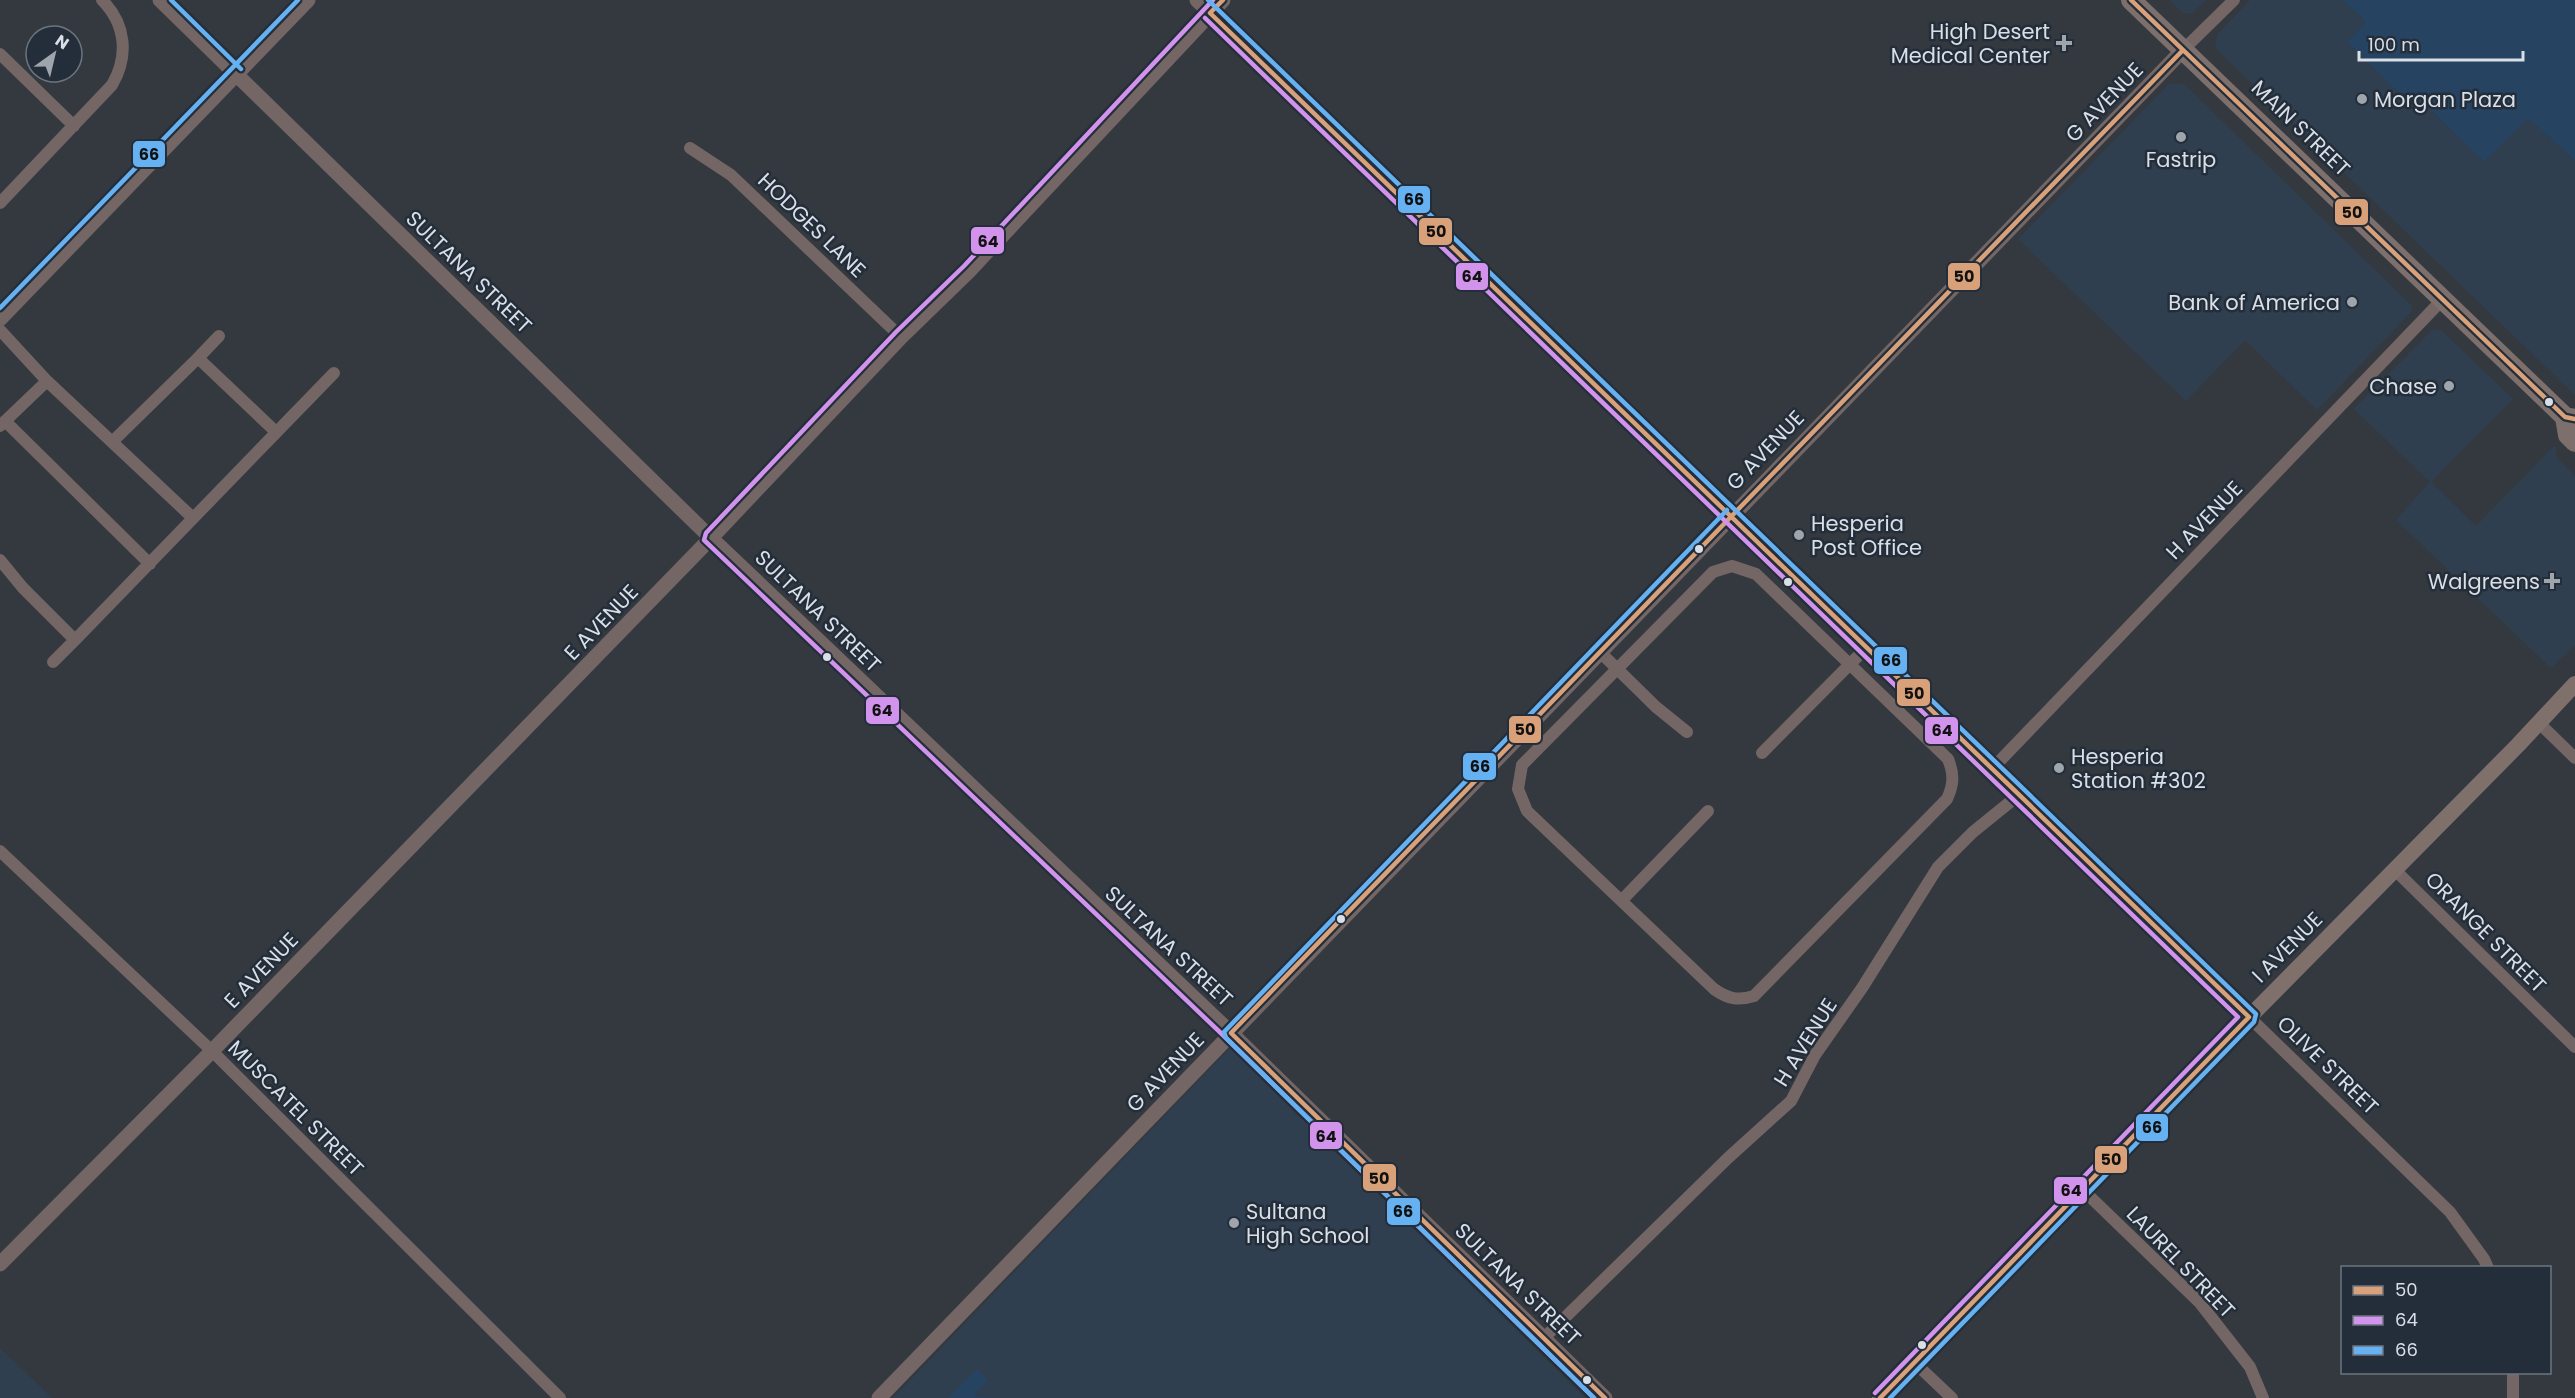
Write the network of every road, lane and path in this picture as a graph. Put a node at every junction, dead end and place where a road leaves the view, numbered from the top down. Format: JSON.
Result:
{"nodes":[{"id":1,"x":102,"y":0,"type":"edge"},
{"id":2,"x":160,"y":0,"type":"edge"},
{"id":3,"x":308,"y":0,"type":"edge"},
{"id":4,"x":1197,"y":0,"type":"edge"},
{"id":5,"x":1223,"y":0,"type":"edge"},
{"id":6,"x":2131,"y":0,"type":"edge"},
{"id":7,"x":2234,"y":0,"type":"edge"},
{"id":8,"x":1210,"y":12,"type":"junction"},
{"id":9,"x":2183,"y":50,"type":"junction"},
{"id":10,"x":0,"y":54,"type":"edge"},
{"id":11,"x":236,"y":74,"type":"junction"},
{"id":12,"x":74,"y":126,"type":"junction"},
{"id":13,"x":690,"y":148,"type":"dead end"},
{"id":14,"x":0,"y":203,"type":"edge"},
{"id":15,"x":2443,"y":298,"type":"junction"},
{"id":16,"x":0,"y":319,"type":"edge"},
{"id":17,"x":0,"y":330,"type":"edge"},
{"id":18,"x":219,"y":336,"type":"dead end"},
{"id":19,"x":901,"y":337,"type":"junction"},
{"id":20,"x":198,"y":358,"type":"junction"},
{"id":21,"x":334,"y":373,"type":"dead end"},
{"id":22,"x":47,"y":381,"type":"junction"},
{"id":23,"x":2570,"y":418,"type":"edge"},
{"id":24,"x":3,"y":424,"type":"edge"},
{"id":25,"x":276,"y":432,"type":"junction"},
{"id":26,"x":112,"y":442,"type":"junction"},
{"id":27,"x":2575,"y":442,"type":"edge"},
{"id":28,"x":1732,"y":515,"type":"junction"},
{"id":29,"x":194,"y":518,"type":"junction"},
{"id":30,"x":711,"y":538,"type":"junction"},
{"id":31,"x":0,"y":560,"type":"edge"},
{"id":32,"x":150,"y":564,"type":"junction"},
{"id":33,"x":75,"y":640,"type":"junction"},
{"id":34,"x":1867,"y":647,"type":"junction"},
{"id":35,"x":1600,"y":652,"type":"junction"},
{"id":36,"x":53,"y":662,"type":"dead end"},
{"id":37,"x":1849,"y":665,"type":"junction"},
{"id":38,"x":1616,"y":669,"type":"junction"},
{"id":39,"x":2575,"y":684,"type":"edge"},
{"id":40,"x":2539,"y":723,"type":"junction"},
{"id":41,"x":1687,"y":732,"type":"dead end"},
{"id":42,"x":1762,"y":753,"type":"dead end"},
{"id":43,"x":2575,"y":758,"type":"edge"},
{"id":44,"x":1993,"y":768,"type":"junction"},
{"id":45,"x":2020,"y":794,"type":"junction"},
{"id":46,"x":1708,"y":811,"type":"dead end"},
{"id":47,"x":0,"y":851,"type":"edge"},
{"id":48,"x":2395,"y":870,"type":"junction"},
{"id":49,"x":1622,"y":900,"type":"junction"},
{"id":50,"x":2249,"y":1017,"type":"junction"},
{"id":51,"x":1231,"y":1033,"type":"junction"},
{"id":52,"x":2575,"y":1047,"type":"edge"},
{"id":53,"x":212,"y":1051,"type":"junction"},
{"id":54,"x":2082,"y":1189,"type":"junction"},
{"id":55,"x":0,"y":1264,"type":"edge"},
{"id":56,"x":2487,"y":1266,"type":"edge"},
{"id":57,"x":1544,"y":1338,"type":"junction"},
{"id":58,"x":1914,"y":1362,"type":"junction"},
{"id":59,"x":2513,"y":1374,"type":"edge"},
{"id":60,"x":560,"y":1398,"type":"edge"},
{"id":61,"x":879,"y":1398,"type":"edge"},
{"id":62,"x":1605,"y":1398,"type":"edge"},
{"id":63,"x":1880,"y":1398,"type":"edge"},
{"id":64,"x":1952,"y":1398,"type":"edge"},
{"id":65,"x":2263,"y":1398,"type":"edge"},
{"id":66,"x":2513,"y":1398,"type":"edge"}],
"edges":[{"from":1,"to":12,"type":"street"},
{"from":2,"to":11,"type":"street","name":"SULTANA STREET"},
{"from":3,"to":11,"type":"street"},
{"from":4,"to":8,"type":"street","name":"OLIVE STREET"},
{"from":5,"to":8,"type":"street","name":"E AVENUE"},
{"from":6,"to":9,"type":"main road","name":"MAIN STREET"},
{"from":7,"to":9,"type":"street","name":"G AVENUE"},
{"from":8,"to":19,"type":"street","name":"E AVENUE"},
{"from":8,"to":28,"type":"street","name":"OLIVE STREET"},
{"from":9,"to":15,"type":"main road","name":"MAIN STREET"},
{"from":9,"to":28,"type":"street","name":"G AVENUE"},
{"from":10,"to":12,"type":"street"},
{"from":11,"to":16,"type":"street"},
{"from":11,"to":30,"type":"street","name":"SULTANA STREET"},
{"from":12,"to":14,"type":"street"},
{"from":13,"to":19,"type":"street","name":"HODGES LANE"},
{"from":15,"to":23,"type":"main road","name":"MAIN STREET"},
{"from":15,"to":44,"type":"street","name":"H AVENUE"},
{"from":17,"to":22,"type":"street"},
{"from":18,"to":20,"type":"street"},
{"from":19,"to":30,"type":"street","name":"E AVENUE"},
{"from":20,"to":25,"type":"street"},
{"from":20,"to":26,"type":"street"},
{"from":21,"to":25,"type":"street"},
{"from":22,"to":24,"type":"street"},
{"from":22,"to":26,"type":"street"},
{"from":23,"to":27,"type":"main road","name":"MAIN STREET"},
{"from":24,"to":32,"type":"street"},
{"from":25,"to":29,"type":"street"},
{"from":26,"to":29,"type":"street"},
{"from":28,"to":34,"type":"street","name":"OLIVE STREET"},
{"from":28,"to":35,"type":"street","name":"G AVENUE"},
{"from":29,"to":32,"type":"street"},
{"from":30,"to":51,"type":"street","name":"SULTANA STREET"},
{"from":30,"to":53,"type":"street","name":"E AVENUE"},
{"from":31,"to":33,"type":"street"},
{"from":32,"to":33,"type":"street"},
{"from":33,"to":36,"type":"street"},
{"from":34,"to":37,"type":"street"},
{"from":34,"to":44,"type":"street","name":"OLIVE STREET"},
{"from":35,"to":38,"type":"street"},
{"from":35,"to":51,"type":"street","name":"G AVENUE"},
{"from":37,"to":38,"type":"street"},
{"from":37,"to":42,"type":"street"},
{"from":37,"to":49,"type":"street"},
{"from":38,"to":41,"type":"street"},
{"from":38,"to":49,"type":"street"},
{"from":39,"to":40,"type":"main road","name":"I AVENUE"},
{"from":40,"to":43,"type":"street"},
{"from":40,"to":48,"type":"main road","name":"I AVENUE"},
{"from":44,"to":45,"type":"street","name":"OLIVE STREET"},
{"from":45,"to":50,"type":"street","name":"OLIVE STREET"},
{"from":45,"to":57,"type":"street","name":"H AVENUE"},
{"from":46,"to":49,"type":"street"},
{"from":47,"to":53,"type":"street","name":"MUSCATEL STREET"},
{"from":48,"to":50,"type":"main road","name":"I AVENUE"},
{"from":48,"to":52,"type":"street","name":"ORANGE STREET"},
{"from":50,"to":54,"type":"main road","name":"I AVENUE"},
{"from":50,"to":56,"type":"street","name":"OLIVE STREET"},
{"from":51,"to":57,"type":"street","name":"SULTANA STREET"},
{"from":51,"to":61,"type":"street","name":"G AVENUE"},
{"from":53,"to":55,"type":"street","name":"E AVENUE"},
{"from":53,"to":60,"type":"street","name":"MUSCATEL STREET"},
{"from":54,"to":58,"type":"main road","name":"I AVENUE"},
{"from":54,"to":65,"type":"street","name":"LAUREL STREET"},
{"from":57,"to":62,"type":"street","name":"SULTANA STREET"},
{"from":58,"to":63,"type":"main road","name":"I AVENUE"},
{"from":58,"to":64,"type":"street"},
{"from":59,"to":66,"type":"street"}]}
